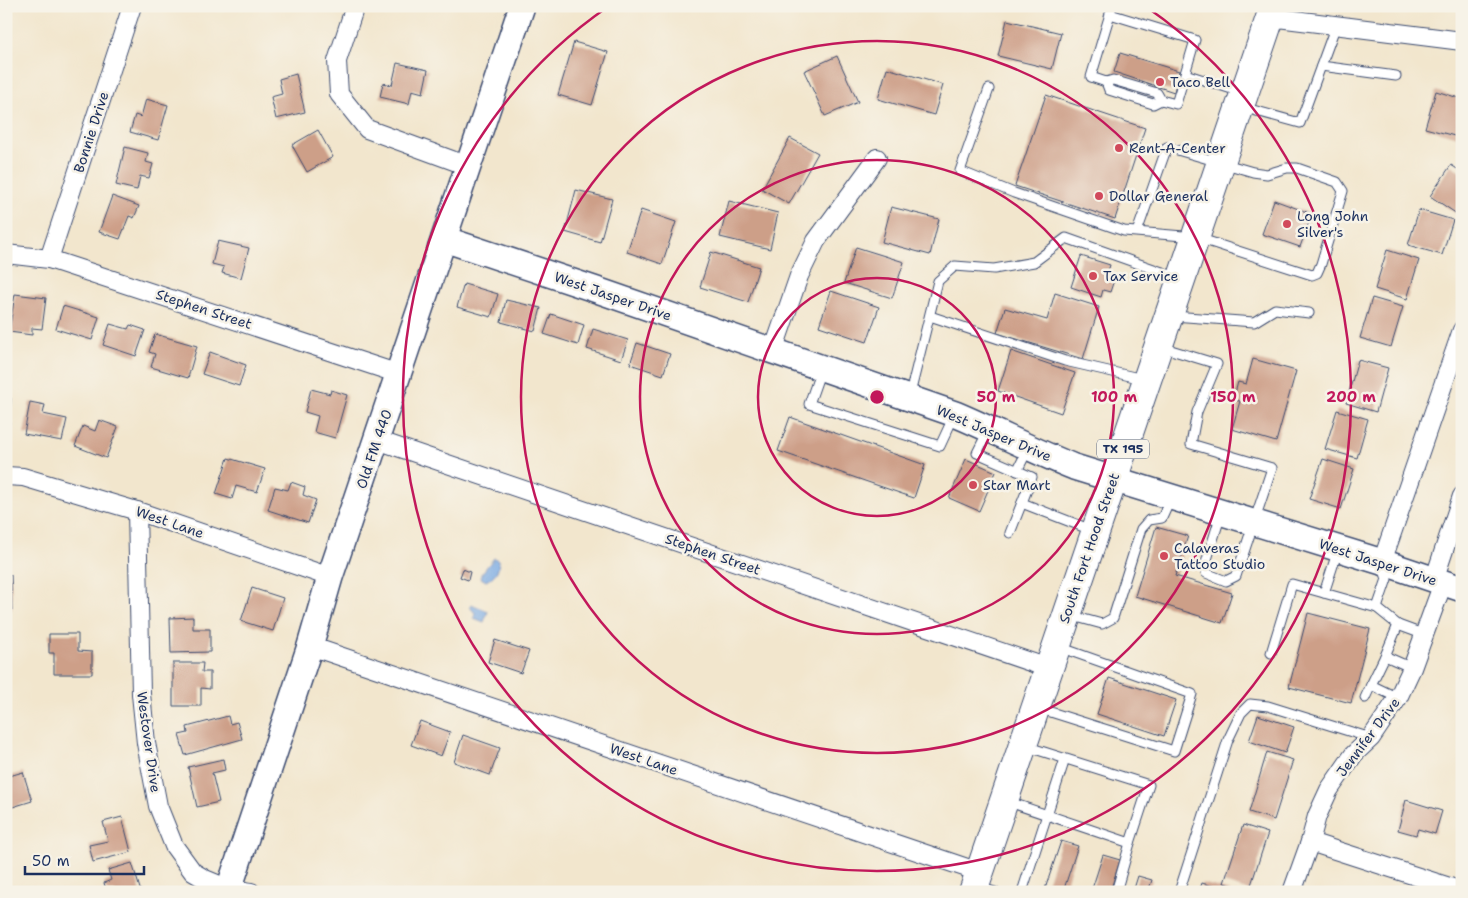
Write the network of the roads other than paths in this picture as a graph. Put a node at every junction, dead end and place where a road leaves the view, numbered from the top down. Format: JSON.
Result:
{"nodes":[{"id":1,"x":132,"y":6,"type":"edge"},
{"id":2,"x":355,"y":6,"type":"edge"},
{"id":3,"x":522,"y":6,"type":"edge"},
{"id":4,"x":1111,"y":10,"type":"edge"},
{"id":5,"x":1272,"y":11,"type":"edge"},
{"id":6,"x":1336,"y":25,"type":"junction"},
{"id":7,"x":1462,"y":41,"type":"edge"},
{"id":8,"x":1321,"y":66,"type":"junction"},
{"id":9,"x":1185,"y":74,"type":"junction"},
{"id":10,"x":1396,"y":76,"type":"dead end"},
{"id":11,"x":990,"y":89,"type":"dead end"},
{"id":12,"x":1242,"y":99,"type":"junction"},
{"id":13,"x":877,"y":158,"type":"dead end"},
{"id":14,"x":1220,"y":162,"type":"junction"},
{"id":15,"x":468,"y":166,"type":"junction"},
{"id":16,"x":1137,"y":232,"type":"junction"},
{"id":17,"x":1194,"y":237,"type":"junction"},
{"id":18,"x":444,"y":240,"type":"junction"},
{"id":19,"x":6,"y":254,"type":"edge"},
{"id":20,"x":49,"y":259,"type":"junction"},
{"id":21,"x":1180,"y":279,"type":"junction"},
{"id":22,"x":1309,"y":313,"type":"dead end"},
{"id":23,"x":1168,"y":315,"type":"junction"},
{"id":24,"x":930,"y":316,"type":"junction"},
{"id":25,"x":1462,"y":330,"type":"edge"},
{"id":26,"x":1158,"y":346,"type":"junction"},
{"id":27,"x":773,"y":351,"type":"junction"},
{"id":28,"x":821,"y":368,"type":"junction"},
{"id":29,"x":400,"y":374,"type":"junction"},
{"id":30,"x":1146,"y":379,"type":"junction"},
{"id":31,"x":909,"y":398,"type":"junction"},
{"id":32,"x":955,"y":414,"type":"junction"},
{"id":33,"x":989,"y":428,"type":"junction"},
{"id":34,"x":377,"y":440,"type":"junction"},
{"id":35,"x":1029,"y":448,"type":"junction"},
{"id":36,"x":1017,"y":471,"type":"junction"},
{"id":37,"x":6,"y":476,"type":"edge"},
{"id":38,"x":1112,"y":480,"type":"junction"},
{"id":39,"x":1462,"y":496,"type":"edge"},
{"id":40,"x":1171,"y":498,"type":"junction"},
{"id":41,"x":1022,"y":503,"type":"junction"},
{"id":42,"x":137,"y":511,"type":"junction"},
{"id":43,"x":1221,"y":513,"type":"junction"},
{"id":44,"x":1255,"y":524,"type":"junction"},
{"id":45,"x":1094,"y":532,"type":"junction"},
{"id":46,"x":1010,"y":533,"type":"dead end"},
{"id":47,"x":1338,"y":549,"type":"junction"},
{"id":48,"x":1382,"y":562,"type":"junction"},
{"id":49,"x":330,"y":578,"type":"junction"},
{"id":50,"x":1446,"y":584,"type":"edge"},
{"id":51,"x":1324,"y":593,"type":"junction"},
{"id":52,"x":1377,"y":608,"type":"junction"},
{"id":53,"x":1066,"y":614,"type":"junction"},
{"id":54,"x":1398,"y":625,"type":"junction"},
{"id":55,"x":1424,"y":635,"type":"junction"},
{"id":56,"x":310,"y":646,"type":"junction"},
{"id":57,"x":1271,"y":653,"type":"dead end"},
{"id":58,"x":1385,"y":656,"type":"junction"},
{"id":59,"x":1052,"y":657,"type":"junction"},
{"id":60,"x":1412,"y":668,"type":"junction"},
{"id":61,"x":1371,"y":685,"type":"junction"},
{"id":62,"x":1365,"y":698,"type":"dead end"},
{"id":63,"x":1398,"y":698,"type":"junction"},
{"id":64,"x":1035,"y":707,"type":"junction"},
{"id":65,"x":1371,"y":738,"type":"junction"},
{"id":66,"x":1022,"y":745,"type":"junction"},
{"id":67,"x":1065,"y":759,"type":"junction"},
{"id":68,"x":1004,"y":800,"type":"junction"},
{"id":69,"x":1047,"y":815,"type":"junction"},
{"id":70,"x":1310,"y":842,"type":"junction"},
{"id":71,"x":1130,"y":843,"type":"junction"},
{"id":72,"x":980,"y":885,"type":"edge"},
{"id":73,"x":236,"y":891,"type":"edge"},
{"id":74,"x":1462,"y":891,"type":"edge"},
{"id":75,"x":1022,"y":892,"type":"edge"},
{"id":76,"x":1116,"y":892,"type":"edge"},
{"id":77,"x":1179,"y":892,"type":"edge"},
{"id":78,"x":1292,"y":892,"type":"edge"}],
"edges":[{"from":1,"to":20,"type":"street","name":"Bonnie Drive"},
{"from":2,"to":15,"type":"street"},
{"from":3,"to":15,"type":"street","name":"Old FM 440"},
{"from":4,"to":9,"type":"lane"},
{"from":4,"to":9,"type":"lane"},
{"from":5,"to":6,"type":"street"},
{"from":5,"to":12,"type":"highway","name":"South Fort Hood Street","number":"TX 195"},
{"from":6,"to":7,"type":"street"},
{"from":6,"to":8,"type":"lane"},
{"from":8,"to":10,"type":"lane"},
{"from":8,"to":12,"type":"lane"},
{"from":9,"to":12,"type":"lane"},
{"from":11,"to":16,"type":"lane"},
{"from":12,"to":14,"type":"highway","name":"South Fort Hood Street","number":"TX 195"},
{"from":13,"to":27,"type":"street"},
{"from":14,"to":16,"type":"lane"},
{"from":14,"to":17,"type":"highway","name":"South Fort Hood Street","number":"TX 195"},
{"from":14,"to":17,"type":"lane"},
{"from":15,"to":18,"type":"street","name":"Old FM 440"},
{"from":16,"to":17,"type":"lane"},
{"from":17,"to":21,"type":"highway","name":"South Fort Hood Street","number":"TX 195"},
{"from":18,"to":27,"type":"street","name":"West Jasper Drive"},
{"from":18,"to":29,"type":"street","name":"Old FM 440"},
{"from":19,"to":20,"type":"street","name":"Stephen Street"},
{"from":20,"to":29,"type":"street","name":"Stephen Street"},
{"from":21,"to":23,"type":"highway","name":"South Fort Hood Street","number":"TX 195"},
{"from":21,"to":24,"type":"lane"},
{"from":22,"to":23,"type":"lane"},
{"from":23,"to":26,"type":"highway","name":"South Fort Hood Street","number":"TX 195"},
{"from":24,"to":30,"type":"lane"},
{"from":24,"to":31,"type":"lane"},
{"from":25,"to":48,"type":"street"},
{"from":26,"to":30,"type":"highway","name":"South Fort Hood Street","number":"TX 195"},
{"from":26,"to":44,"type":"lane"},
{"from":27,"to":28,"type":"street","name":"West Jasper Drive"},
{"from":28,"to":31,"type":"street","name":"West Jasper Drive"},
{"from":28,"to":32,"type":"lane"},
{"from":29,"to":34,"type":"street","name":"Old FM 440"},
{"from":30,"to":38,"type":"highway","name":"South Fort Hood Street","number":"TX 195"},
{"from":31,"to":32,"type":"street","name":"West Jasper Drive"},
{"from":32,"to":33,"type":"street","name":"West Jasper Drive"},
{"from":33,"to":35,"type":"street","name":"West Jasper Drive"},
{"from":33,"to":36,"type":"lane"},
{"from":34,"to":49,"type":"street","name":"Old FM 440"},
{"from":34,"to":59,"type":"street","name":"Stephen Street"},
{"from":35,"to":36,"type":"lane"},
{"from":35,"to":38,"type":"street","name":"West Jasper Drive"},
{"from":36,"to":41,"type":"lane"},
{"from":37,"to":42,"type":"street","name":"West Lane"},
{"from":38,"to":40,"type":"street","name":"West Jasper Drive"},
{"from":38,"to":45,"type":"highway","name":"South Fort Hood Street","number":"TX 195"},
{"from":39,"to":50,"type":"street","name":"Jennifer Drive"},
{"from":40,"to":43,"type":"street","name":"West Jasper Drive"},
{"from":40,"to":53,"type":"lane"},
{"from":41,"to":45,"type":"lane"},
{"from":41,"to":46,"type":"lane"},
{"from":42,"to":49,"type":"street","name":"West Lane"},
{"from":42,"to":73,"type":"street","name":"Westover Drive"},
{"from":43,"to":44,"type":"street","name":"West Jasper Drive"},
{"from":43,"to":44,"type":"lane"},
{"from":44,"to":47,"type":"street","name":"West Jasper Drive"},
{"from":45,"to":53,"type":"highway","name":"South Fort Hood Street","number":"TX 195"},
{"from":47,"to":48,"type":"street","name":"West Jasper Drive"},
{"from":47,"to":51,"type":"lane"},
{"from":48,"to":50,"type":"street","name":"West Jasper Drive"},
{"from":48,"to":52,"type":"lane"},
{"from":49,"to":56,"type":"street","name":"Old FM 440"},
{"from":50,"to":55,"type":"street","name":"Jennifer Drive"},
{"from":51,"to":52,"type":"lane"},
{"from":51,"to":57,"type":"lane"},
{"from":52,"to":54,"type":"lane"},
{"from":53,"to":59,"type":"highway","name":"South Fort Hood Street","number":"TX 195"},
{"from":54,"to":55,"type":"lane"},
{"from":54,"to":58,"type":"lane"},
{"from":55,"to":60,"type":"street","name":"Jennifer Drive"},
{"from":56,"to":72,"type":"street","name":"West Lane"},
{"from":56,"to":73,"type":"street","name":"Old FM 440"},
{"from":58,"to":60,"type":"lane"},
{"from":58,"to":61,"type":"lane"},
{"from":59,"to":64,"type":"highway","name":"South Fort Hood Street","number":"TX 195"},
{"from":59,"to":64,"type":"lane"},
{"from":60,"to":63,"type":"street","name":"Jennifer Drive"},
{"from":61,"to":62,"type":"lane"},
{"from":61,"to":63,"type":"lane"},
{"from":63,"to":65,"type":"street","name":"Jennifer Drive"},
{"from":64,"to":66,"type":"highway","name":"South Fort Hood Street","number":"TX 195"},
{"from":65,"to":70,"type":"street","name":"Jennifer Drive"},
{"from":65,"to":77,"type":"lane"},
{"from":66,"to":67,"type":"lane"},
{"from":66,"to":68,"type":"highway","name":"South Fort Hood Street","number":"TX 195"},
{"from":67,"to":69,"type":"lane"},
{"from":67,"to":71,"type":"lane"},
{"from":68,"to":69,"type":"lane"},
{"from":68,"to":72,"type":"highway","name":"South Fort Hood Street","number":"TX 195"},
{"from":69,"to":71,"type":"lane"},
{"from":69,"to":75,"type":"lane"},
{"from":70,"to":74,"type":"street"},
{"from":70,"to":78,"type":"street","name":"Jennifer Drive"},
{"from":71,"to":76,"type":"lane"}]}
